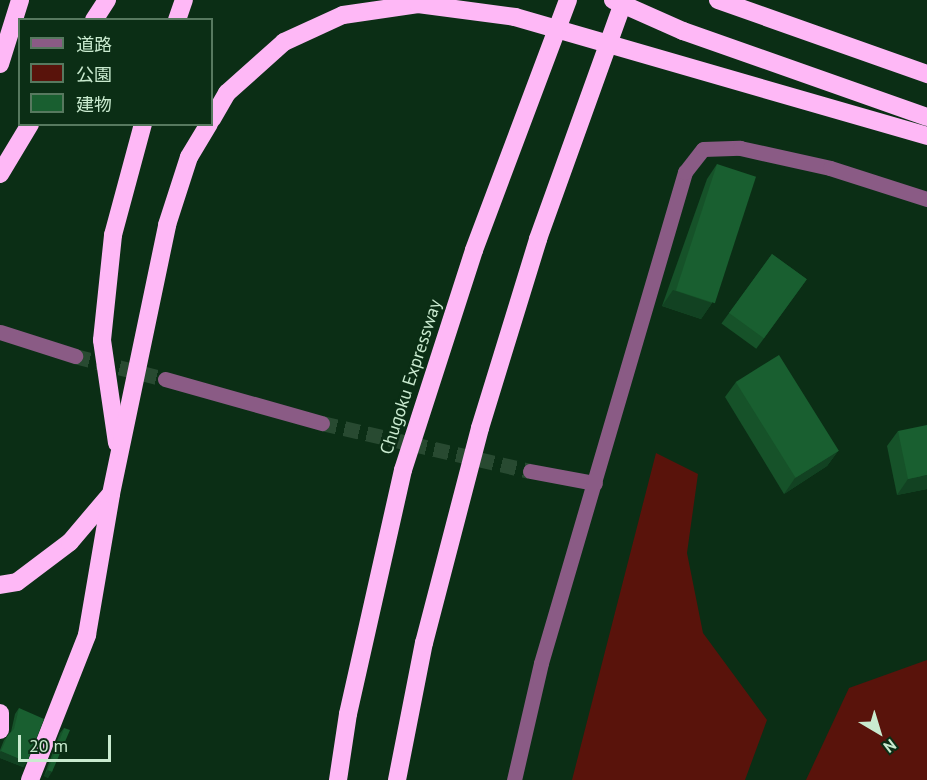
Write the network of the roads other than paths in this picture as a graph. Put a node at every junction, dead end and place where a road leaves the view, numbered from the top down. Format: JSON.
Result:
{"nodes":[{"id":1,"x":20,"y":0,"type":"edge"},
{"id":2,"x":107,"y":0,"type":"edge"},
{"id":3,"x":184,"y":0,"type":"edge"},
{"id":4,"x":568,"y":0,"type":"edge"},
{"id":5,"x":613,"y":0,"type":"edge"},
{"id":6,"x":624,"y":0,"type":"edge"},
{"id":7,"x":718,"y":0,"type":"edge"},
{"id":8,"x":95,"y":18,"type":"edge"},
{"id":9,"x":178,"y":18,"type":"edge"},
{"id":10,"x":0,"y":64,"type":"edge"},
{"id":11,"x":927,"y":74,"type":"edge"},
{"id":12,"x":213,"y":117,"type":"edge"},
{"id":13,"x":927,"y":117,"type":"edge"},
{"id":14,"x":29,"y":126,"type":"edge"},
{"id":15,"x":142,"y":126,"type":"edge"},
{"id":16,"x":207,"y":126,"type":"edge"},
{"id":17,"x":927,"y":136,"type":"edge"},
{"id":18,"x":0,"y":174,"type":"edge"},
{"id":19,"x":927,"y":199,"type":"edge"},
{"id":20,"x":0,"y":332,"type":"edge"},
{"id":21,"x":75,"y":356,"type":"tunnel mouth"},
{"id":22,"x":165,"y":379,"type":"tunnel mouth"},
{"id":23,"x":322,"y":423,"type":"tunnel mouth"},
{"id":24,"x":119,"y":459,"type":"junction"},
{"id":25,"x":530,"y":471,"type":"tunnel mouth"},
{"id":26,"x":595,"y":483,"type":"junction"},
{"id":27,"x":111,"y":495,"type":"junction"},
{"id":28,"x":0,"y":585,"type":"edge"},
{"id":29,"x":0,"y":713,"type":"edge"},
{"id":30,"x":348,"y":714,"type":"junction"},
{"id":31,"x":0,"y":730,"type":"edge"},
{"id":32,"x":30,"y":780,"type":"edge"},
{"id":33,"x":330,"y":780,"type":"edge"},
{"id":34,"x":338,"y":780,"type":"edge"},
{"id":35,"x":397,"y":780,"type":"edge"},
{"id":36,"x":514,"y":780,"type":"edge"}],
"edges":[{"from":1,"to":10,"type":"highway"},
{"from":2,"to":8,"type":"highway"},
{"from":3,"to":9,"type":"highway"},
{"from":4,"to":30,"type":"highway","name":"Chugoku Expressway"},
{"from":5,"to":13,"type":"highway"},
{"from":6,"to":35,"type":"highway"},
{"from":7,"to":11,"type":"highway"},
{"from":12,"to":17,"type":"highway"},
{"from":14,"to":18,"type":"highway"},
{"from":15,"to":24,"type":"highway"},
{"from":16,"to":24,"type":"highway"},
{"from":19,"to":26,"type":"street"},
{"from":20,"to":21,"type":"street"},
{"from":22,"to":23,"type":"street"},
{"from":24,"to":27,"type":"highway"},
{"from":25,"to":26,"type":"street"},
{"from":26,"to":36,"type":"street"},
{"from":27,"to":28,"type":"highway"},
{"from":27,"to":32,"type":"highway"},
{"from":29,"to":31,"type":"highway"},
{"from":30,"to":33,"type":"highway"},
{"from":30,"to":34,"type":"highway","name":"Chugoku Expressway"}]}
